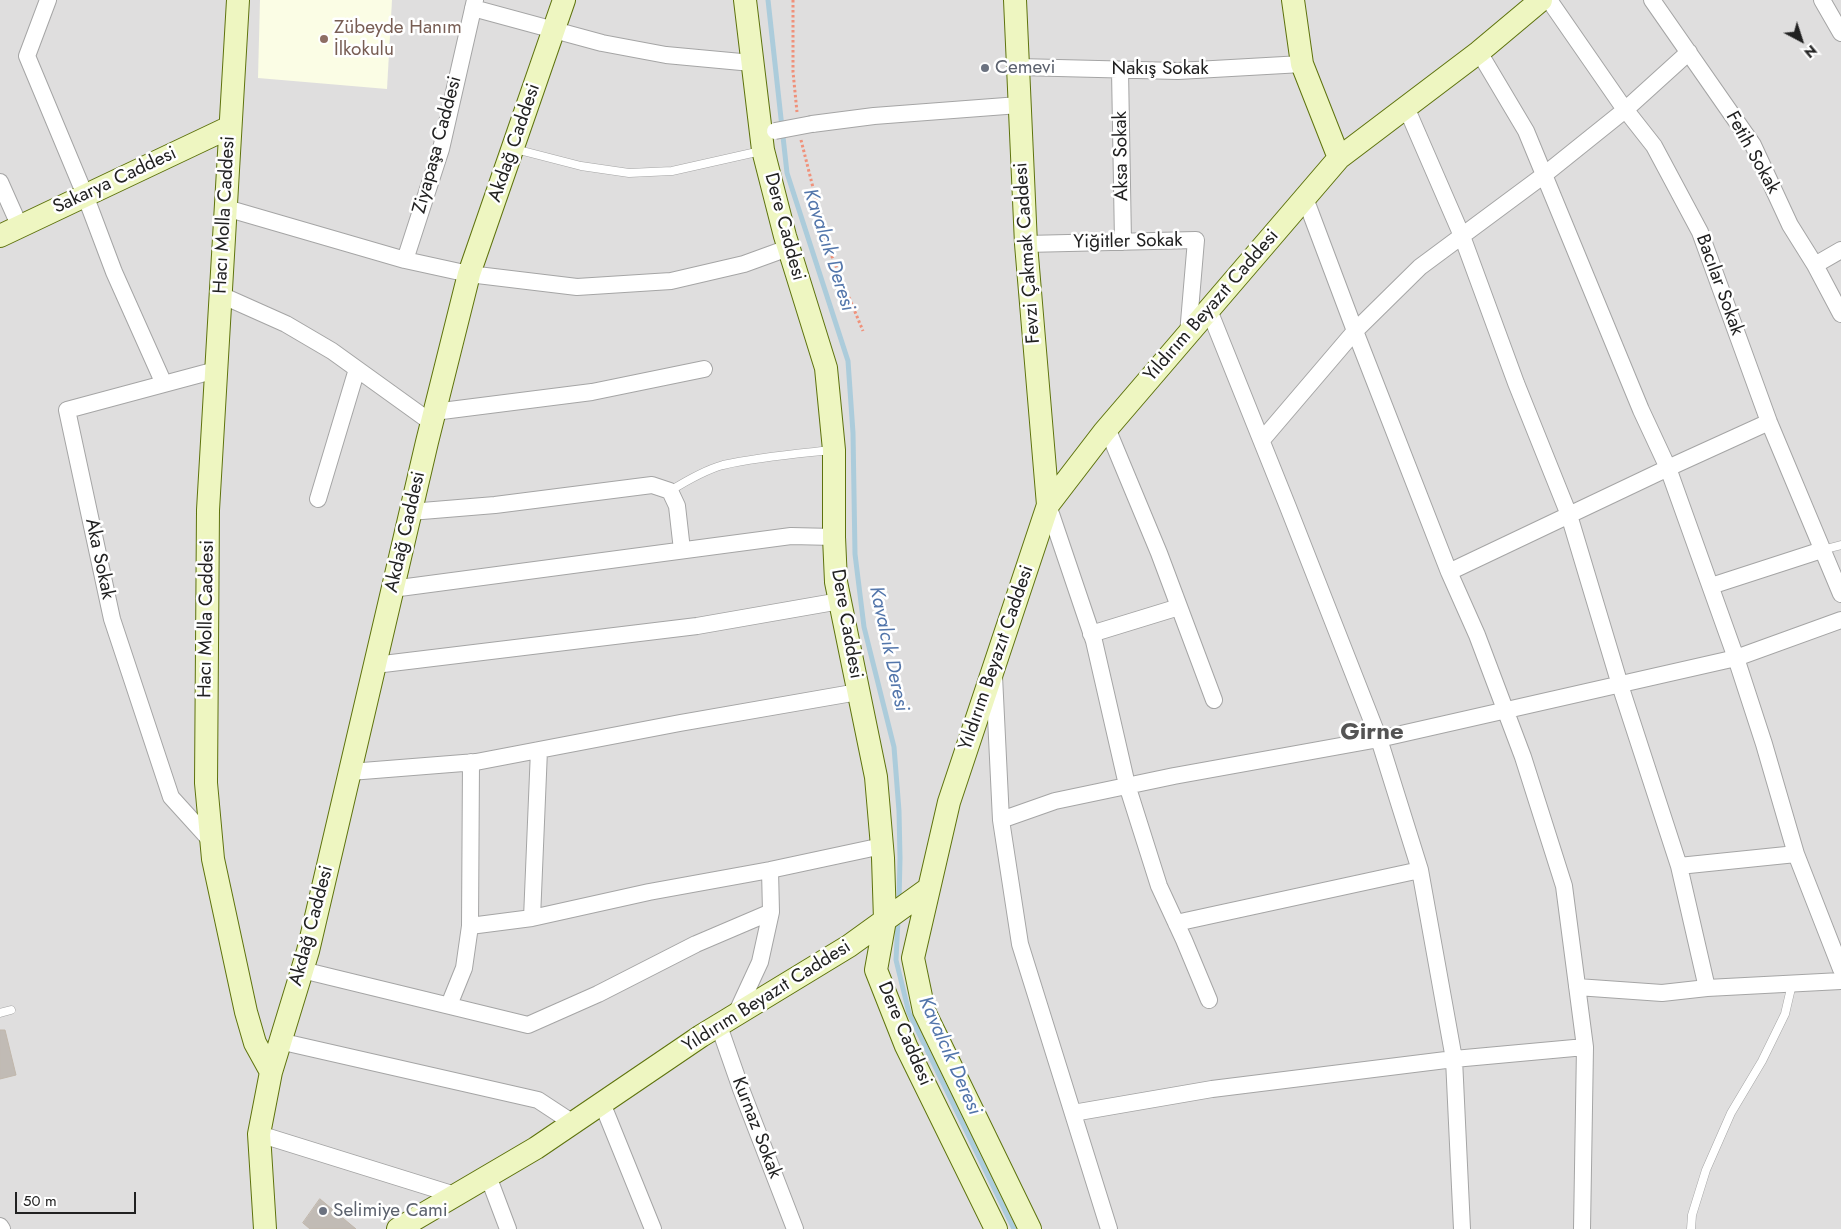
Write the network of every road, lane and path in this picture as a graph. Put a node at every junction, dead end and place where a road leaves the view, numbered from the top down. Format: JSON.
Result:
{"nodes":[{"id":1,"x":48,"y":0,"type":"edge"},
{"id":2,"x":238,"y":0,"type":"edge"},
{"id":3,"x":564,"y":0,"type":"edge"},
{"id":4,"x":745,"y":0,"type":"edge"},
{"id":5,"x":793,"y":0,"type":"edge"},
{"id":6,"x":1015,"y":0,"type":"edge"},
{"id":7,"x":1293,"y":0,"type":"edge"},
{"id":8,"x":1541,"y":0,"type":"edge"},
{"id":9,"x":1549,"y":0,"type":"edge"},
{"id":10,"x":1652,"y":0,"type":"edge"},
{"id":11,"x":1822,"y":0,"type":"edge"},
{"id":12,"x":474,"y":4,"type":"edge"},
{"id":13,"x":554,"y":30,"type":"junction"},
{"id":14,"x":1841,"y":33,"type":"edge"},
{"id":15,"x":1479,"y":52,"type":"junction"},
{"id":16,"x":1689,"y":52,"type":"junction"},
{"id":17,"x":752,"y":63,"type":"junction"},
{"id":18,"x":1302,"y":64,"type":"junction"},
{"id":19,"x":1018,"y":67,"type":"junction"},
{"id":20,"x":1120,"y":70,"type":"junction"},
{"id":21,"x":1019,"y":104,"type":"junction"},
{"id":22,"x":1406,"y":107,"type":"junction"},
{"id":23,"x":1625,"y":110,"type":"junction"},
{"id":24,"x":803,"y":125,"type":"junction"},
{"id":25,"x":230,"y":126,"type":"junction"},
{"id":26,"x":766,"y":138,"type":"junction"},
{"id":27,"x":513,"y":149,"type":"junction"},
{"id":28,"x":1339,"y":158,"type":"junction"},
{"id":29,"x":1544,"y":175,"type":"junction"},
{"id":30,"x":0,"y":182,"type":"edge"},
{"id":31,"x":85,"y":195,"type":"junction"},
{"id":32,"x":1305,"y":198,"type":"junction"},
{"id":33,"x":226,"y":208,"type":"junction"},
{"id":34,"x":10,"y":231,"type":"edge"},
{"id":35,"x":1462,"y":236,"type":"junction"},
{"id":36,"x":1123,"y":242,"type":"junction"},
{"id":37,"x":1026,"y":244,"type":"junction"},
{"id":38,"x":788,"y":248,"type":"junction"},
{"id":39,"x":1841,"y":250,"type":"edge"},
{"id":40,"x":405,"y":260,"type":"junction"},
{"id":41,"x":1815,"y":265,"type":"junction"},
{"id":42,"x":470,"y":274,"type":"junction"},
{"id":43,"x":221,"y":294,"type":"junction"},
{"id":44,"x":1209,"y":310,"type":"junction"},
{"id":45,"x":1841,"y":314,"type":"edge"},
{"id":46,"x":863,"y":331,"type":"dead end"},
{"id":47,"x":1355,"y":331,"type":"junction"},
{"id":48,"x":1188,"y":334,"type":"junction"},
{"id":49,"x":704,"y":368,"type":"dead end"},
{"id":50,"x":357,"y":369,"type":"junction"},
{"id":51,"x":216,"y":370,"type":"junction"},
{"id":52,"x":164,"y":384,"type":"junction"},
{"id":53,"x":433,"y":417,"type":"junction"},
{"id":54,"x":1769,"y":422,"type":"junction"},
{"id":55,"x":1108,"y":428,"type":"junction"},
{"id":56,"x":1262,"y":440,"type":"junction"},
{"id":57,"x":834,"y":450,"type":"junction"},
{"id":58,"x":1668,"y":468,"type":"junction"},
{"id":59,"x":670,"y":491,"type":"junction"},
{"id":60,"x":318,"y":499,"type":"dead end"},
{"id":61,"x":1048,"y":505,"type":"junction"},
{"id":62,"x":410,"y":512,"type":"junction"},
{"id":63,"x":1569,"y":515,"type":"junction"},
{"id":64,"x":834,"y":537,"type":"junction"},
{"id":65,"x":1841,"y":544,"type":"edge"},
{"id":66,"x":682,"y":550,"type":"junction"},
{"id":67,"x":1822,"y":550,"type":"junction"},
{"id":68,"x":1450,"y":572,"type":"junction"},
{"id":69,"x":1711,"y":586,"type":"junction"},
{"id":70,"x":392,"y":589,"type":"junction"},
{"id":71,"x":1841,"y":594,"type":"edge"},
{"id":72,"x":840,"y":601,"type":"junction"},
{"id":73,"x":1179,"y":608,"type":"junction"},
{"id":74,"x":1841,"y":620,"type":"edge"},
{"id":75,"x":1092,"y":634,"type":"junction"},
{"id":76,"x":1736,"y":658,"type":"junction"},
{"id":77,"x":375,"y":665,"type":"junction"},
{"id":78,"x":994,"y":666,"type":"junction"},
{"id":79,"x":1620,"y":685,"type":"junction"},
{"id":80,"x":858,"y":692,"type":"junction"},
{"id":81,"x":1214,"y":700,"type":"dead end"},
{"id":82,"x":1505,"y":711,"type":"junction"},
{"id":83,"x":1379,"y":739,"type":"junction"},
{"id":84,"x":539,"y":750,"type":"junction"},
{"id":85,"x":472,"y":762,"type":"junction"},
{"id":86,"x":350,"y":772,"type":"junction"},
{"id":87,"x":1127,"y":785,"type":"junction"},
{"id":88,"x":1001,"y":820,"type":"junction"},
{"id":89,"x":210,"y":840,"type":"junction"},
{"id":90,"x":882,"y":846,"type":"junction"},
{"id":91,"x":1796,"y":854,"type":"junction"},
{"id":92,"x":1679,"y":866,"type":"junction"},
{"id":93,"x":770,"y":870,"type":"junction"},
{"id":94,"x":1420,"y":870,"type":"junction"},
{"id":95,"x":928,"y":888,"type":"junction"},
{"id":96,"x":771,"y":912,"type":"junction"},
{"id":97,"x":532,"y":918,"type":"junction"},
{"id":98,"x":885,"y":920,"type":"junction"},
{"id":99,"x":1176,"y":923,"type":"junction"},
{"id":100,"x":470,"y":926,"type":"junction"},
{"id":101,"x":1841,"y":968,"type":"edge"},
{"id":102,"x":302,"y":970,"type":"junction"},
{"id":103,"x":1841,"y":980,"type":"edge"},
{"id":104,"x":1792,"y":984,"type":"junction"},
{"id":105,"x":1577,"y":987,"type":"junction"},
{"id":106,"x":1707,"y":988,"type":"junction"},
{"id":107,"x":1209,"y":1000,"type":"dead end"},
{"id":108,"x":450,"y":1005,"type":"junction"},
{"id":109,"x":11,"y":1010,"type":"dead end"},
{"id":110,"x":0,"y":1013,"type":"edge"},
{"id":111,"x":727,"y":1021,"type":"junction"},
{"id":112,"x":279,"y":1041,"type":"junction"},
{"id":113,"x":1585,"y":1047,"type":"junction"},
{"id":114,"x":1454,"y":1059,"type":"junction"},
{"id":115,"x":271,"y":1072,"type":"junction"},
{"id":116,"x":602,"y":1104,"type":"junction"},
{"id":117,"x":1073,"y":1113,"type":"junction"},
{"id":118,"x":574,"y":1123,"type":"junction"},
{"id":119,"x":259,"y":1134,"type":"junction"},
{"id":120,"x":488,"y":1176,"type":"junction"},
{"id":121,"x":455,"y":1195,"type":"junction"},
{"id":122,"x":0,"y":1226,"type":"edge"},
{"id":123,"x":2,"y":1229,"type":"edge"},
{"id":124,"x":266,"y":1229,"type":"edge"},
{"id":125,"x":398,"y":1229,"type":"edge"},
{"id":126,"x":508,"y":1229,"type":"edge"},
{"id":127,"x":653,"y":1229,"type":"edge"},
{"id":128,"x":795,"y":1229,"type":"edge"},
{"id":129,"x":996,"y":1229,"type":"edge"},
{"id":130,"x":1030,"y":1229,"type":"edge"},
{"id":131,"x":1109,"y":1229,"type":"edge"},
{"id":132,"x":1462,"y":1229,"type":"edge"},
{"id":133,"x":1582,"y":1229,"type":"edge"},
{"id":134,"x":1691,"y":1229,"type":"edge"}],
"edges":[{"from":1,"to":31,"type":"street"},
{"from":2,"to":25,"type":"street","name":"Hacı Molla Caddesi"},
{"from":3,"to":13,"type":"street","name":"Akdağ Caddesi"},
{"from":4,"to":17,"type":"street","name":"Dere Caddesi"},
{"from":5,"to":24,"type":"path"},
{"from":6,"to":19,"type":"street","name":"Fevzi Çakmak Caddesi"},
{"from":7,"to":18,"type":"street"},
{"from":8,"to":15,"type":"street","name":"Yıldırım Beyazıt Caddesi"},
{"from":9,"to":23,"type":"street","name":"Bacılar Sokak"},
{"from":10,"to":16,"type":"street","name":"Fetih Sokak"},
{"from":11,"to":14,"type":"street"},
{"from":12,"to":13,"type":"street"},
{"from":12,"to":40,"type":"street","name":"Ziyapaşa Caddesi"},
{"from":13,"to":17,"type":"street"},
{"from":13,"to":27,"type":"street","name":"Akdağ Caddesi"},
{"from":15,"to":22,"type":"street","name":"Yıldırım Beyazıt Caddesi"},
{"from":15,"to":29,"type":"street"},
{"from":16,"to":23,"type":"street"},
{"from":16,"to":41,"type":"street","name":"Fetih Sokak"},
{"from":17,"to":26,"type":"street","name":"Dere Caddesi"},
{"from":18,"to":20,"type":"street","name":"Nakış Sokak"},
{"from":18,"to":28,"type":"street"},
{"from":19,"to":20,"type":"street","name":"Nakış Sokak"},
{"from":19,"to":21,"type":"street","name":"Fevzi Çakmak Caddesi"},
{"from":20,"to":36,"type":"street","name":"Aksa Sokak"},
{"from":21,"to":24,"type":"street"},
{"from":21,"to":37,"type":"street","name":"Fevzi Çakmak Caddesi"},
{"from":22,"to":28,"type":"street","name":"Yıldırım Beyazıt Caddesi"},
{"from":22,"to":35,"type":"street"},
{"from":23,"to":29,"type":"street"},
{"from":23,"to":54,"type":"street","name":"Bacılar Sokak"},
{"from":24,"to":26,"type":"street","bridge":true},
{"from":24,"to":46,"type":"path"},
{"from":25,"to":31,"type":"street","name":"Sakarya Caddesi"},
{"from":25,"to":33,"type":"street","name":"Hacı Molla Caddesi"},
{"from":26,"to":27,"type":"lane"},
{"from":26,"to":38,"type":"street","name":"Dere Caddesi"},
{"from":27,"to":42,"type":"street","name":"Akdağ Caddesi"},
{"from":28,"to":32,"type":"street","name":"Yıldırım Beyazıt Caddesi"},
{"from":29,"to":35,"type":"street"},
{"from":29,"to":58,"type":"street"},
{"from":30,"to":34,"type":"street"},
{"from":31,"to":34,"type":"street","name":"Sakarya Caddesi"},
{"from":31,"to":52,"type":"street"},
{"from":32,"to":44,"type":"street","name":"Yıldırım Beyazıt Caddesi"},
{"from":32,"to":47,"type":"street"},
{"from":33,"to":40,"type":"street"},
{"from":33,"to":43,"type":"street","name":"Hacı Molla Caddesi"},
{"from":35,"to":47,"type":"street"},
{"from":35,"to":63,"type":"street"},
{"from":36,"to":37,"type":"street","name":"Yiğitler Sokak"},
{"from":36,"to":48,"type":"street","name":"Yiğitler Sokak"},
{"from":37,"to":61,"type":"street","name":"Fevzi Çakmak Caddesi"},
{"from":38,"to":42,"type":"street"},
{"from":38,"to":57,"type":"street","name":"Dere Caddesi"},
{"from":39,"to":41,"type":"street"},
{"from":40,"to":42,"type":"street"},
{"from":41,"to":45,"type":"street","name":"Fetih Sokak"},
{"from":42,"to":53,"type":"street","name":"Akdağ Caddesi"},
{"from":43,"to":50,"type":"street"},
{"from":43,"to":51,"type":"street","name":"Hacı Molla Caddesi"},
{"from":44,"to":48,"type":"street","name":"Yıldırım Beyazıt Caddesi"},
{"from":44,"to":56,"type":"street"},
{"from":47,"to":56,"type":"street"},
{"from":47,"to":68,"type":"street"},
{"from":48,"to":55,"type":"street","name":"Yıldırım Beyazıt Caddesi"},
{"from":49,"to":53,"type":"street"},
{"from":50,"to":53,"type":"street"},
{"from":50,"to":60,"type":"street"},
{"from":51,"to":52,"type":"street","name":"Aka Sokak"},
{"from":51,"to":89,"type":"street","name":"Hacı Molla Caddesi"},
{"from":52,"to":89,"type":"street","name":"Aka Sokak"},
{"from":53,"to":62,"type":"street","name":"Akdağ Caddesi"},
{"from":54,"to":58,"type":"street"},
{"from":54,"to":67,"type":"street","name":"Bacılar Sokak"},
{"from":55,"to":61,"type":"street","name":"Yıldırım Beyazıt Caddesi"},
{"from":55,"to":73,"type":"street"},
{"from":56,"to":83,"type":"street"},
{"from":57,"to":59,"type":"lane"},
{"from":57,"to":64,"type":"street","name":"Dere Caddesi"},
{"from":58,"to":63,"type":"street"},
{"from":58,"to":69,"type":"street"},
{"from":59,"to":62,"type":"street"},
{"from":59,"to":66,"type":"street"},
{"from":61,"to":75,"type":"street"},
{"from":61,"to":78,"type":"street","name":"Yıldırım Beyazıt Caddesi"},
{"from":62,"to":70,"type":"street","name":"Akdağ Caddesi"},
{"from":63,"to":68,"type":"street"},
{"from":63,"to":79,"type":"street"},
{"from":64,"to":66,"type":"street"},
{"from":64,"to":72,"type":"street","name":"Dere Caddesi"},
{"from":65,"to":67,"type":"lane"},
{"from":66,"to":70,"type":"street"},
{"from":67,"to":69,"type":"street"},
{"from":67,"to":71,"type":"street","name":"Bacılar Sokak"},
{"from":68,"to":82,"type":"street"},
{"from":69,"to":76,"type":"street"},
{"from":70,"to":77,"type":"street","name":"Akdağ Caddesi"},
{"from":72,"to":77,"type":"street"},
{"from":72,"to":80,"type":"street","name":"Dere Caddesi"},
{"from":73,"to":75,"type":"street"},
{"from":73,"to":81,"type":"street"},
{"from":74,"to":76,"type":"street"},
{"from":75,"to":87,"type":"street"},
{"from":76,"to":79,"type":"street"},
{"from":76,"to":91,"type":"street"},
{"from":77,"to":86,"type":"street","name":"Akdağ Caddesi"},
{"from":78,"to":88,"type":"street"},
{"from":78,"to":95,"type":"street","name":"Yıldırım Beyazıt Caddesi"},
{"from":79,"to":82,"type":"street"},
{"from":79,"to":92,"type":"street"},
{"from":80,"to":84,"type":"street"},
{"from":80,"to":90,"type":"street","name":"Dere Caddesi"},
{"from":82,"to":83,"type":"street"},
{"from":82,"to":105,"type":"street"},
{"from":83,"to":87,"type":"street"},
{"from":83,"to":94,"type":"street"},
{"from":84,"to":85,"type":"street"},
{"from":84,"to":97,"type":"street"},
{"from":85,"to":86,"type":"street"},
{"from":85,"to":100,"type":"street"},
{"from":86,"to":102,"type":"street","name":"Akdağ Caddesi"},
{"from":87,"to":88,"type":"street"},
{"from":87,"to":99,"type":"street"},
{"from":88,"to":117,"type":"street"},
{"from":89,"to":115,"type":"street","name":"Hacı Molla Caddesi"},
{"from":90,"to":93,"type":"street"},
{"from":90,"to":98,"type":"street","name":"Dere Caddesi"},
{"from":91,"to":92,"type":"street"},
{"from":91,"to":101,"type":"street"},
{"from":92,"to":106,"type":"street"},
{"from":93,"to":96,"type":"street"},
{"from":93,"to":97,"type":"street"},
{"from":94,"to":99,"type":"street"},
{"from":94,"to":114,"type":"street"},
{"from":95,"to":98,"type":"street","name":"Yıldırım Beyazıt Caddesi"},
{"from":95,"to":130,"type":"street","name":"Dere Caddesi"},
{"from":96,"to":108,"type":"street"},
{"from":96,"to":111,"type":"street"},
{"from":97,"to":100,"type":"street"},
{"from":98,"to":111,"type":"street","name":"Yıldırım Beyazıt Caddesi"},
{"from":98,"to":129,"type":"street","name":"Dere Caddesi"},
{"from":99,"to":107,"type":"street"},
{"from":100,"to":108,"type":"street"},
{"from":102,"to":108,"type":"street"},
{"from":102,"to":112,"type":"street","name":"Akdağ Caddesi"},
{"from":103,"to":104,"type":"street"},
{"from":104,"to":106,"type":"street"},
{"from":104,"to":134,"type":"lane"},
{"from":105,"to":106,"type":"street"},
{"from":105,"to":113,"type":"street"},
{"from":109,"to":110,"type":"lane"},
{"from":111,"to":116,"type":"street","name":"Yıldırım Beyazıt Caddesi"},
{"from":111,"to":128,"type":"street","name":"Kurnaz Sokak"},
{"from":112,"to":115,"type":"street","name":"Akdağ Caddesi"},
{"from":112,"to":118,"type":"street"},
{"from":113,"to":114,"type":"street"},
{"from":113,"to":133,"type":"street"},
{"from":114,"to":117,"type":"street"},
{"from":114,"to":132,"type":"street"},
{"from":115,"to":119,"type":"street"},
{"from":116,"to":118,"type":"street","name":"Yıldırım Beyazıt Caddesi"},
{"from":116,"to":127,"type":"street"},
{"from":117,"to":131,"type":"street"},
{"from":118,"to":120,"type":"street","name":"Yıldırım Beyazıt Caddesi"},
{"from":119,"to":121,"type":"street"},
{"from":119,"to":124,"type":"street"},
{"from":120,"to":121,"type":"street","name":"Yıldırım Beyazıt Caddesi"},
{"from":120,"to":126,"type":"street"},
{"from":121,"to":125,"type":"street","name":"Yıldırım Beyazıt Caddesi"},
{"from":122,"to":123,"type":"street"}]}
